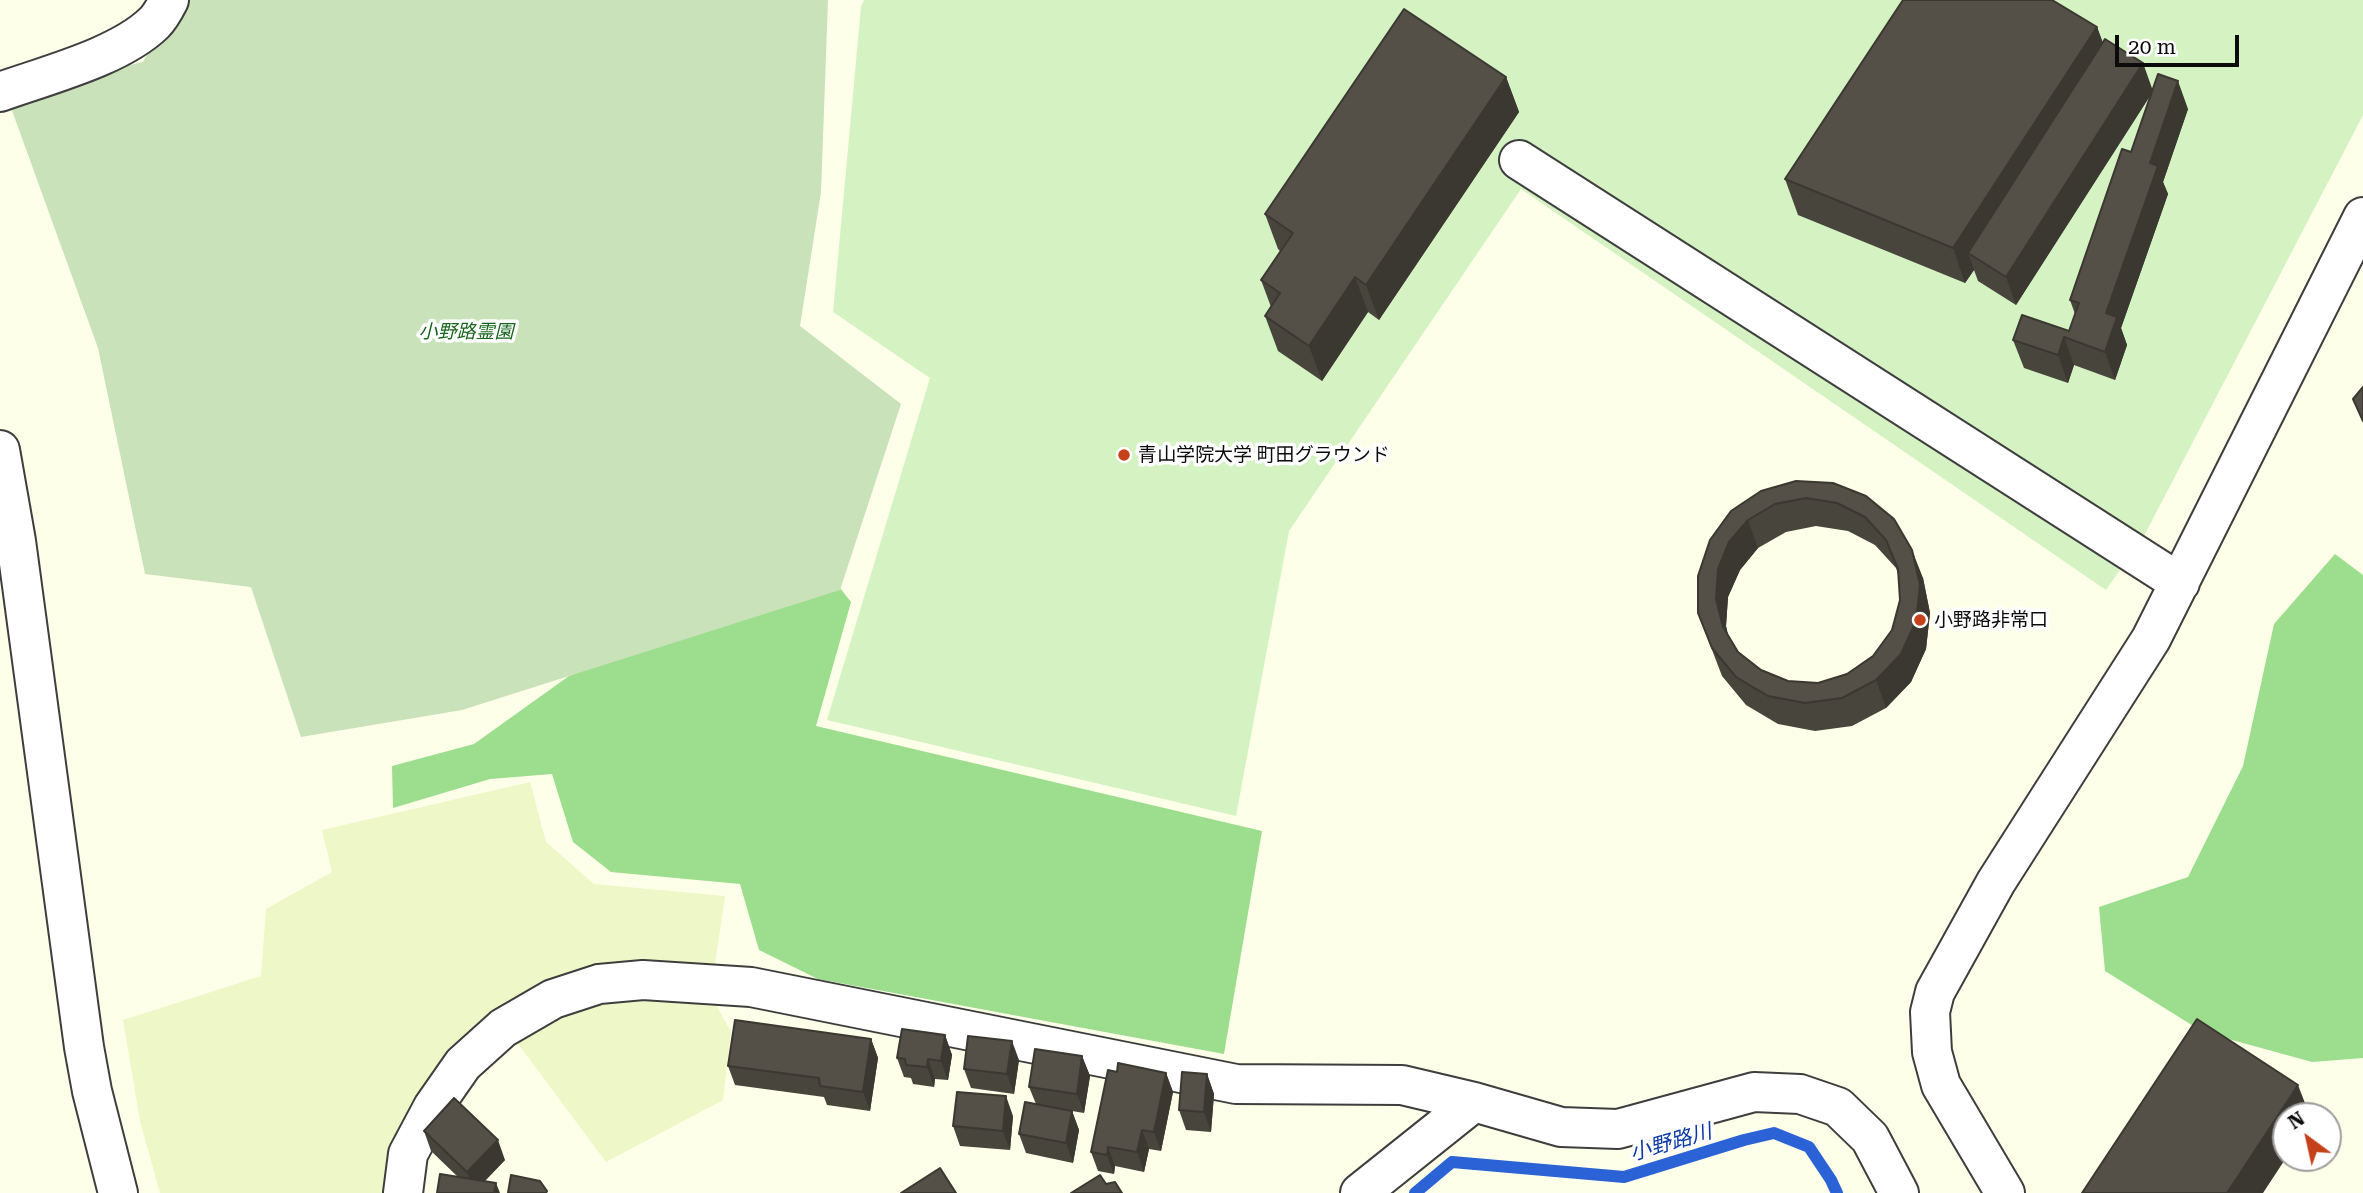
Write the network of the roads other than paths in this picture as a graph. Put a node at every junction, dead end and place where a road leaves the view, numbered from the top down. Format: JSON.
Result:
{"nodes":[{"id":1,"x":169,"y":0,"type":"edge"},
{"id":2,"x":0,"y":92,"type":"edge"},
{"id":3,"x":1519,"y":160,"type":"dead end"},
{"id":4,"x":2363,"y":217,"type":"edge"},
{"id":5,"x":0,"y":450,"type":"edge"},
{"id":6,"x":2180,"y":583,"type":"junction"},
{"id":7,"x":1474,"y":1102,"type":"junction"},
{"id":8,"x":118,"y":1193,"type":"edge"},
{"id":9,"x":403,"y":1193,"type":"edge"},
{"id":10,"x":1360,"y":1193,"type":"edge"},
{"id":11,"x":1899,"y":1193,"type":"edge"},
{"id":12,"x":2005,"y":1193,"type":"edge"}],
"edges":[{"from":1,"to":2,"type":"street"},
{"from":3,"to":6,"type":"street"},
{"from":4,"to":6,"type":"street"},
{"from":5,"to":8,"type":"street"},
{"from":6,"to":12,"type":"street"},
{"from":7,"to":9,"type":"street"},
{"from":7,"to":10,"type":"street"},
{"from":7,"to":11,"type":"street"}]}
